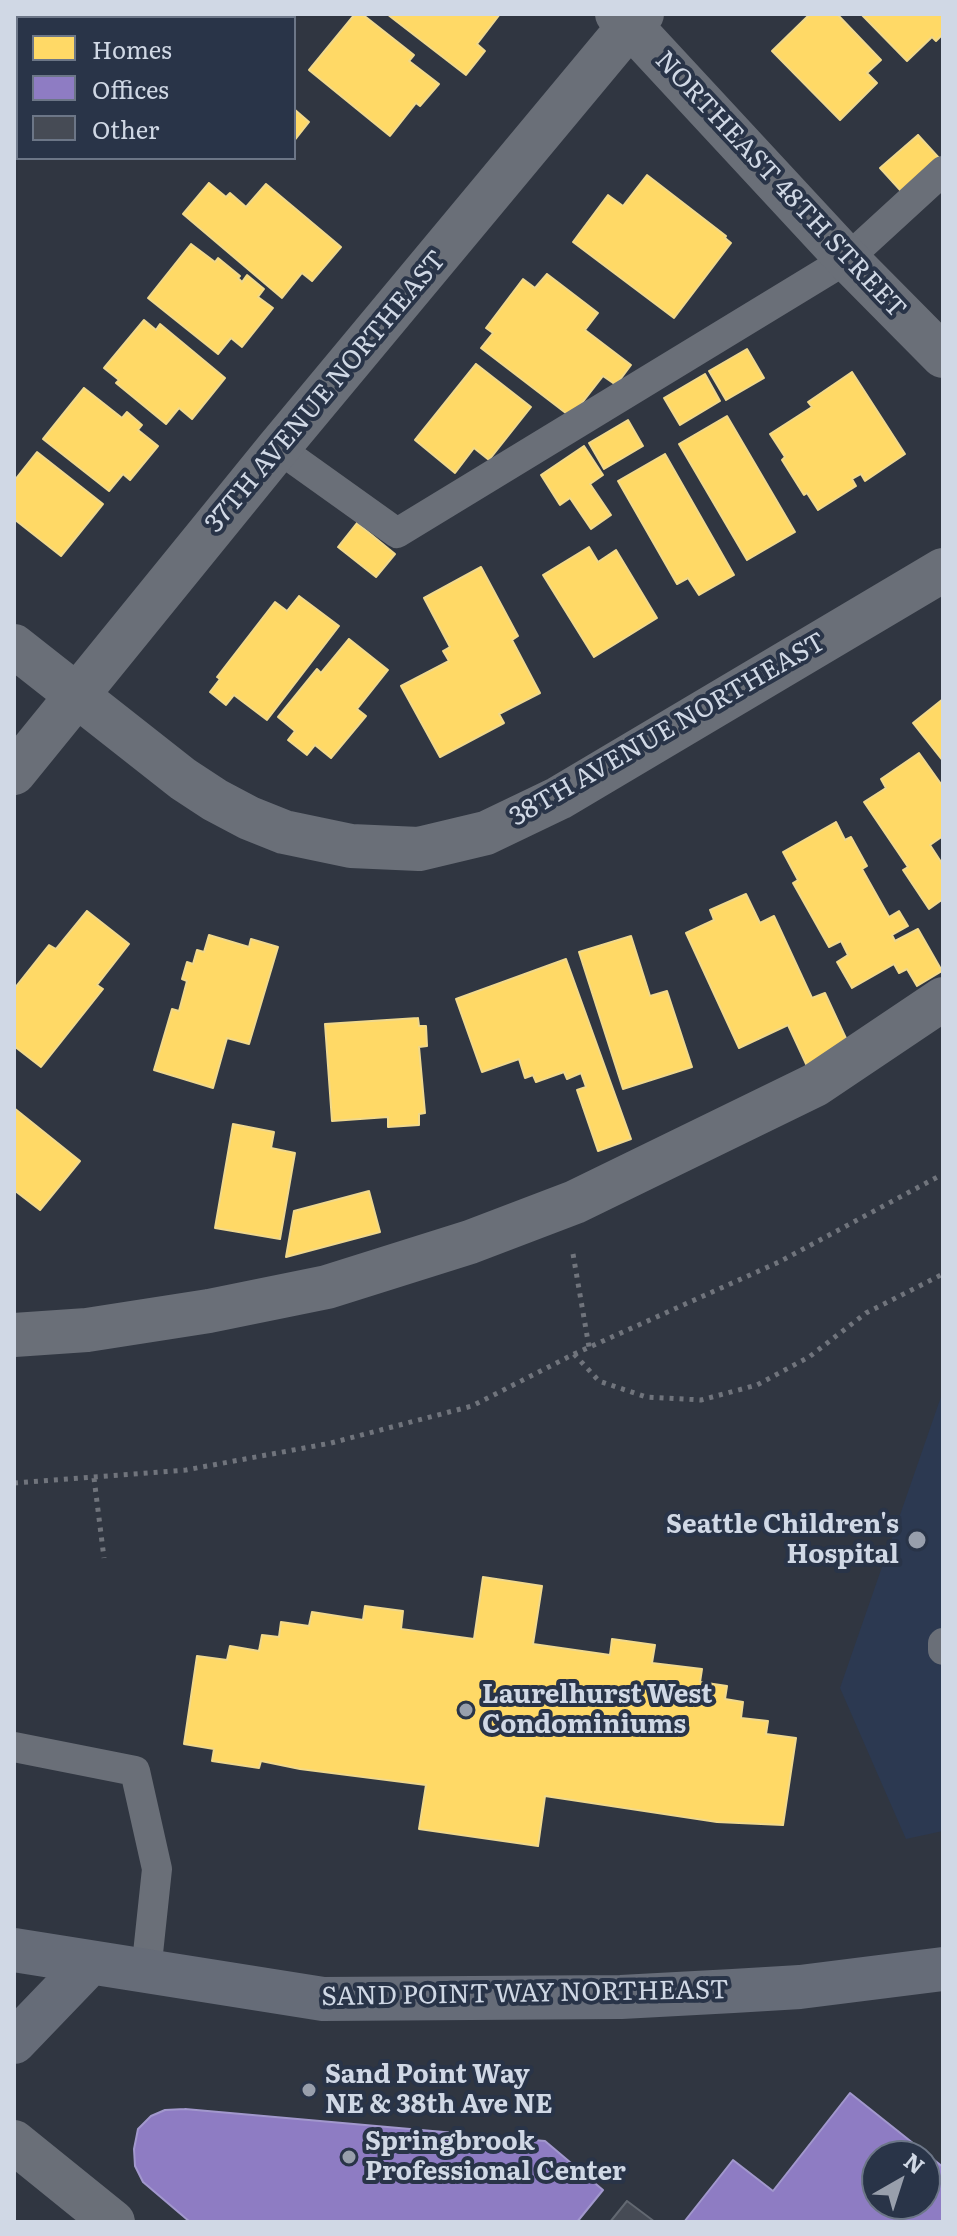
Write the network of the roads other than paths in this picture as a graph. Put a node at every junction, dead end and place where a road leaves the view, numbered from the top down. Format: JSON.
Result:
{"nodes":[{"id":1,"x":630,"y":18,"type":"edge"},
{"id":2,"x":943,"y":171,"type":"edge"},
{"id":3,"x":847,"y":259,"type":"junction"},
{"id":4,"x":943,"y":356,"type":"edge"},
{"id":5,"x":278,"y":448,"type":"junction"},
{"id":6,"x":943,"y":570,"type":"edge"},
{"id":7,"x":14,"y":646,"type":"edge"},
{"id":8,"x":76,"y":695,"type":"junction"},
{"id":9,"x":14,"y":773,"type":"edge"},
{"id":10,"x":943,"y":999,"type":"edge"},
{"id":11,"x":14,"y":1335,"type":"edge"},
{"id":12,"x":943,"y":1643,"type":"edge"},
{"id":13,"x":943,"y":1650,"type":"edge"},
{"id":14,"x":14,"y":1747,"type":"edge"},
{"id":15,"x":14,"y":1950,"type":"edge"},
{"id":16,"x":89,"y":1964,"type":"junction"},
{"id":17,"x":943,"y":1969,"type":"edge"},
{"id":18,"x":146,"y":1972,"type":"junction"},
{"id":19,"x":14,"y":2042,"type":"edge"},
{"id":20,"x":14,"y":2142,"type":"edge"},
{"id":21,"x":113,"y":2222,"type":"edge"}],
"edges":[{"from":1,"to":3,"type":"street","name":"NORTHEAST 48TH STREET"},
{"from":1,"to":5,"type":"street","name":"37TH AVENUE NORTHEAST"},
{"from":2,"to":3,"type":"lane"},
{"from":3,"to":4,"type":"street","name":"NORTHEAST 48TH STREET"},
{"from":3,"to":5,"type":"lane"},
{"from":5,"to":8,"type":"street","name":"37TH AVENUE NORTHEAST"},
{"from":6,"to":8,"type":"street","name":"38TH AVENUE NORTHEAST"},
{"from":7,"to":8,"type":"street","name":"38TH AVENUE NORTHEAST"},
{"from":8,"to":9,"type":"street","name":"37TH AVENUE NORTHEAST"},
{"from":10,"to":11,"type":"street"},
{"from":12,"to":13,"type":"lane"},
{"from":14,"to":18,"type":"lane"},
{"from":15,"to":16,"type":"main road","name":"SAND POINT WAY NORTHEAST"},
{"from":16,"to":18,"type":"main road","name":"SAND POINT WAY NORTHEAST"},
{"from":16,"to":19,"type":"main road"},
{"from":17,"to":18,"type":"main road","name":"SAND POINT WAY NORTHEAST"},
{"from":20,"to":21,"type":"street"}]}
